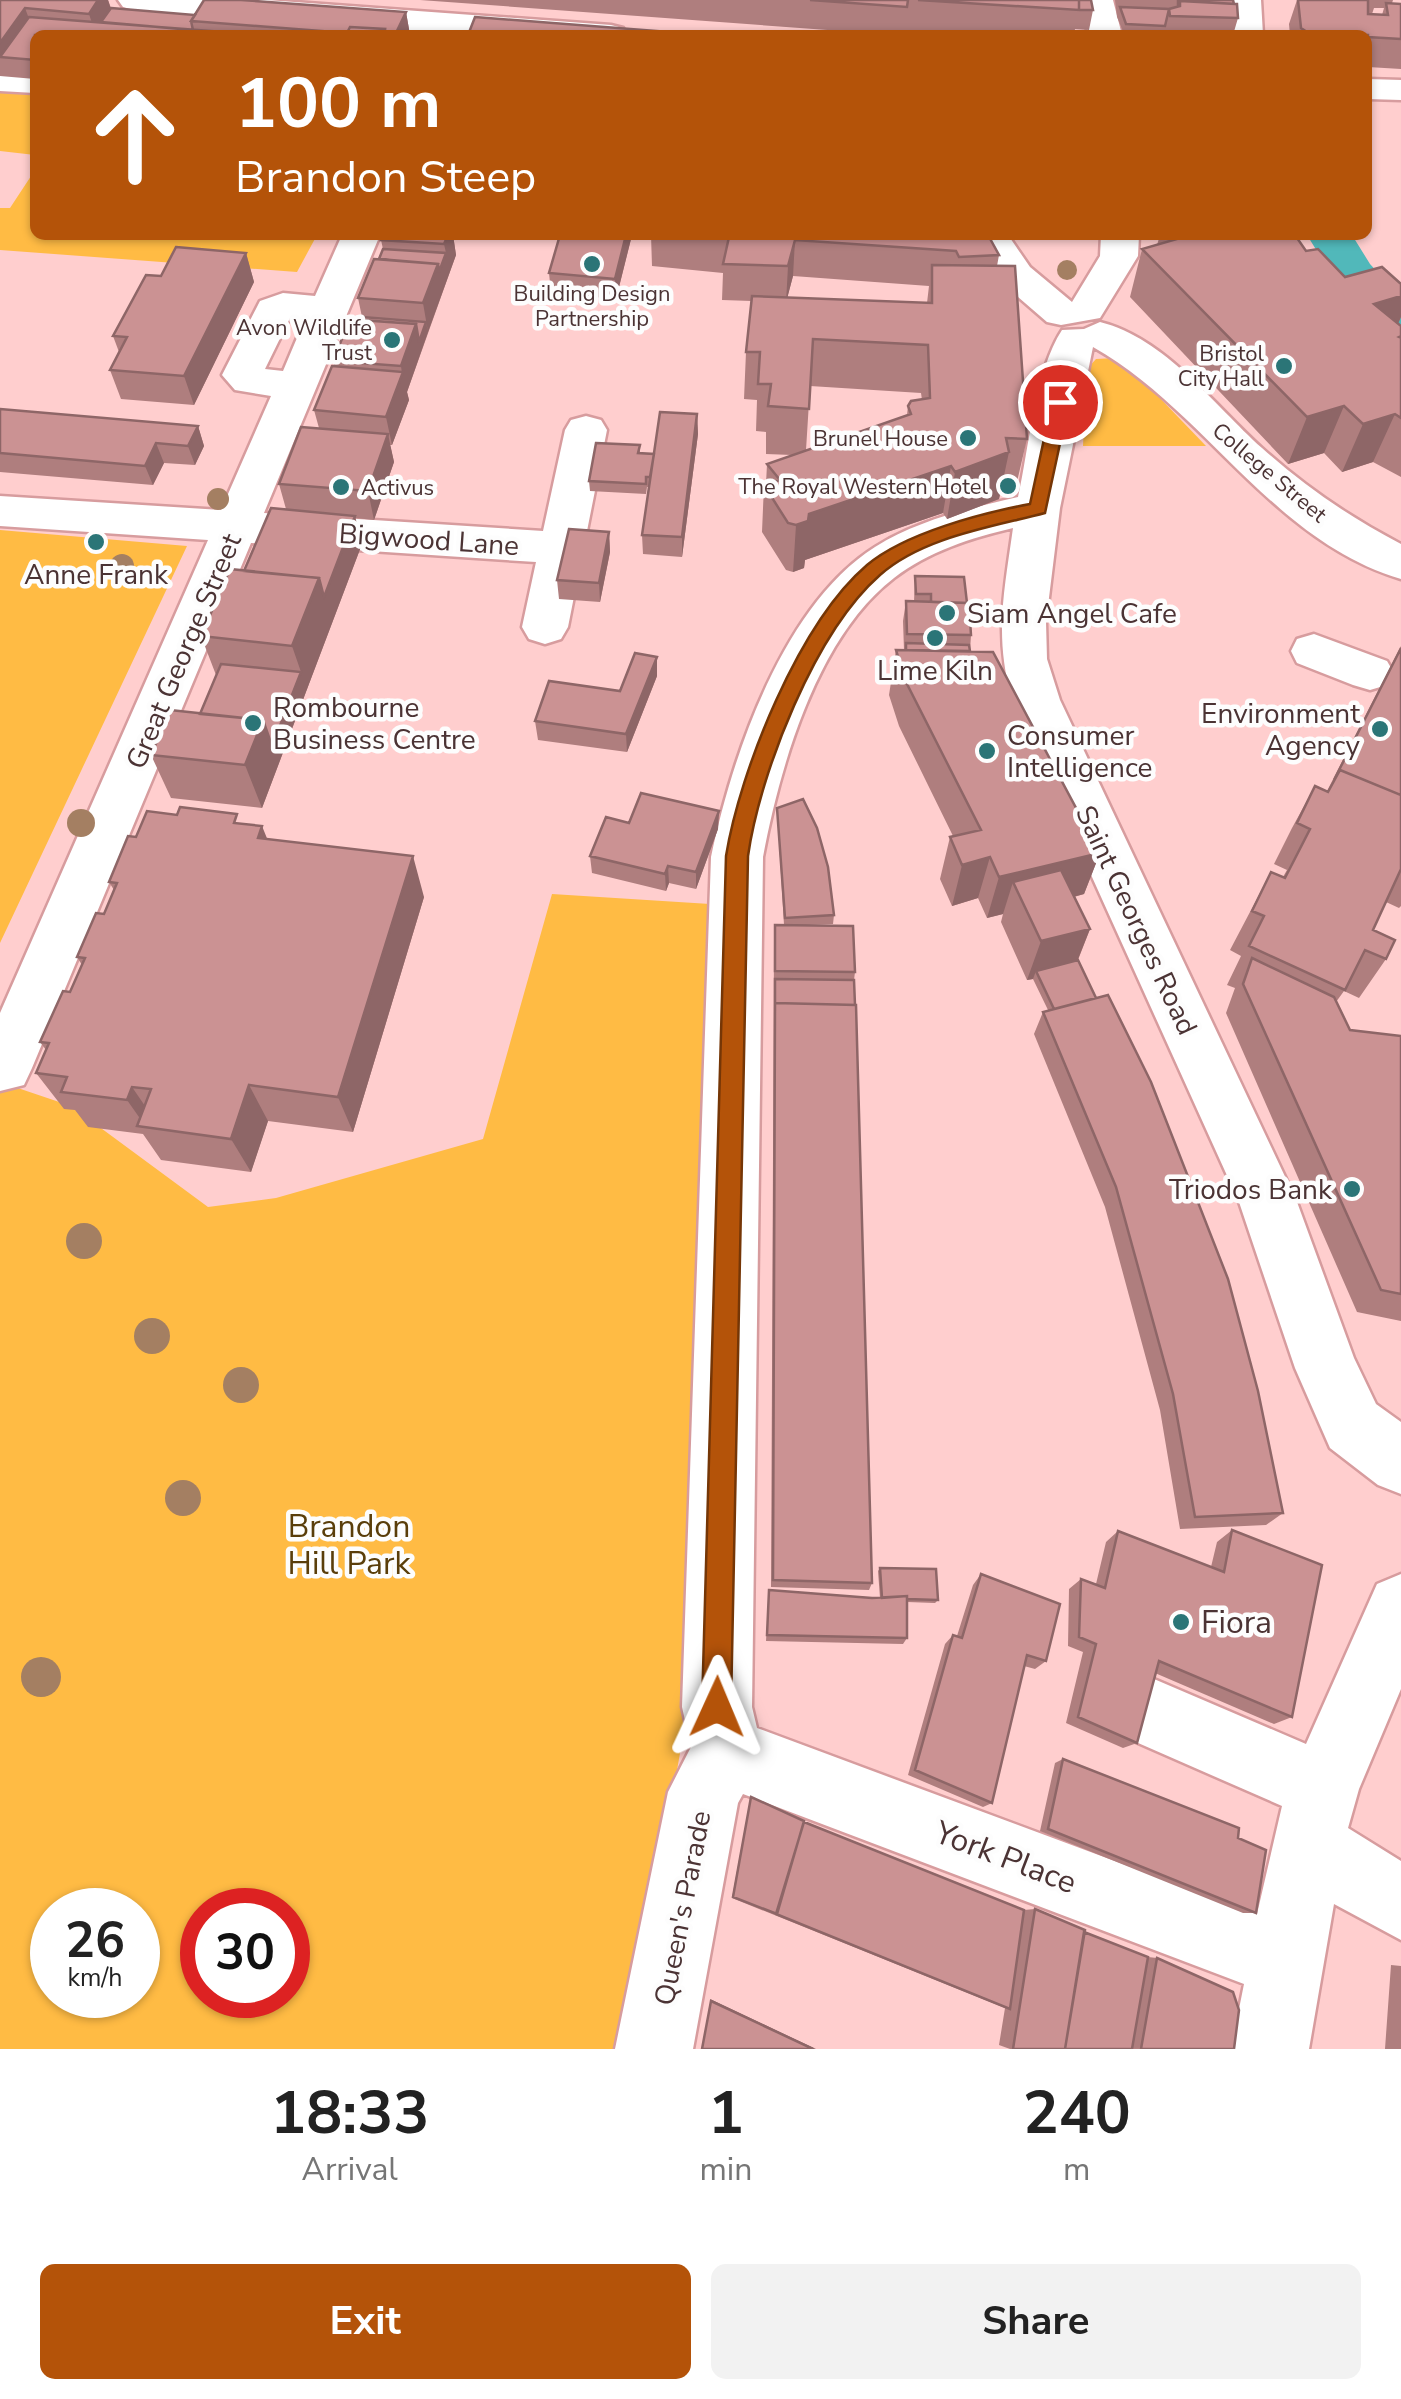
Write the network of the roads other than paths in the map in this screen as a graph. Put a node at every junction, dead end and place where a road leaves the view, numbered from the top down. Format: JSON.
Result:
{"nodes":[{"id":1,"x":134,"y":0,"type":"edge"},
{"id":2,"x":1097,"y":0,"type":"edge"},
{"id":3,"x":1246,"y":0,"type":"edge"},
{"id":4,"x":449,"y":30,"type":"edge"},
{"id":5,"x":1104,"y":30,"type":"edge"},
{"id":6,"x":1246,"y":30,"type":"edge"},
{"id":7,"x":0,"y":80,"type":"edge"},
{"id":8,"x":30,"y":83,"type":"edge"},
{"id":9,"x":1372,"y":89,"type":"edge"},
{"id":10,"x":1401,"y":90,"type":"edge"},
{"id":11,"x":360,"y":240,"type":"edge"},
{"id":12,"x":992,"y":240,"type":"edge"},
{"id":13,"x":1120,"y":240,"type":"edge"},
{"id":14,"x":1068,"y":326,"type":"junction"},
{"id":15,"x":586,"y":430,"type":"dead end"},
{"id":16,"x":1356,"y":499,"type":"dead end"},
{"id":17,"x":1038,"y":508,"type":"junction"},
{"id":18,"x":0,"y":511,"type":"edge"},
{"id":19,"x":1316,"y":514,"type":"junction"},
{"id":20,"x":236,"y":526,"type":"junction"},
{"id":21,"x":562,"y":548,"type":"junction"},
{"id":22,"x":1401,"y":562,"type":"edge"},
{"id":23,"x":545,"y":626,"type":"dead end"},
{"id":24,"x":1314,"y":651,"type":"dead end"},
{"id":25,"x":1370,"y":673,"type":"dead end"},
{"id":26,"x":4,"y":1068,"type":"dead end"},
{"id":27,"x":1401,"y":1462,"type":"edge"},
{"id":28,"x":1401,"y":1608,"type":"edge"},
{"id":29,"x":1154,"y":1714,"type":"edge"},
{"id":30,"x":728,"y":1752,"type":"junction"},
{"id":31,"x":1315,"y":1816,"type":"junction"},
{"id":32,"x":1401,"y":1903,"type":"edge"},
{"id":33,"x":1284,"y":1962,"type":"junction"},
{"id":34,"x":654,"y":2049,"type":"edge"},
{"id":35,"x":1270,"y":2049,"type":"edge"}],
"edges":[{"from":1,"to":4,"type":"street"},
{"from":2,"to":5,"type":"street"},
{"from":3,"to":6,"type":"street"},
{"from":7,"to":8,"type":"street"},
{"from":9,"to":10,"type":"street"},
{"from":11,"to":20,"type":"street","name":"Great George Street"},
{"from":12,"to":14,"type":"street","name":"College Street"},
{"from":13,"to":14,"type":"street","name":"Saint Georges Road"},
{"from":14,"to":17,"type":"street","name":"Saint Georges Road"},
{"from":14,"to":19,"type":"street","name":"College Street"},
{"from":15,"to":21,"type":"street","name":"Bigwood Lane"},
{"from":16,"to":19,"type":"street"},
{"from":17,"to":27,"type":"street","name":"Saint Georges Road"},
{"from":17,"to":30,"type":"street"},
{"from":18,"to":20,"type":"street","name":"Bigwood Lane"},
{"from":19,"to":22,"type":"street","name":"College Street"},
{"from":20,"to":21,"type":"street","name":"Bigwood Lane"},
{"from":20,"to":26,"type":"street","name":"Great George Street"},
{"from":21,"to":23,"type":"street","name":"Bigwood Lane"},
{"from":24,"to":25,"type":"street"},
{"from":28,"to":31,"type":"street"},
{"from":29,"to":31,"type":"street"},
{"from":30,"to":33,"type":"street","name":"York Place"},
{"from":30,"to":34,"type":"street","name":"Queen's Parade"},
{"from":31,"to":32,"type":"street"},
{"from":31,"to":33,"type":"street"},
{"from":33,"to":35,"type":"street"}]}
